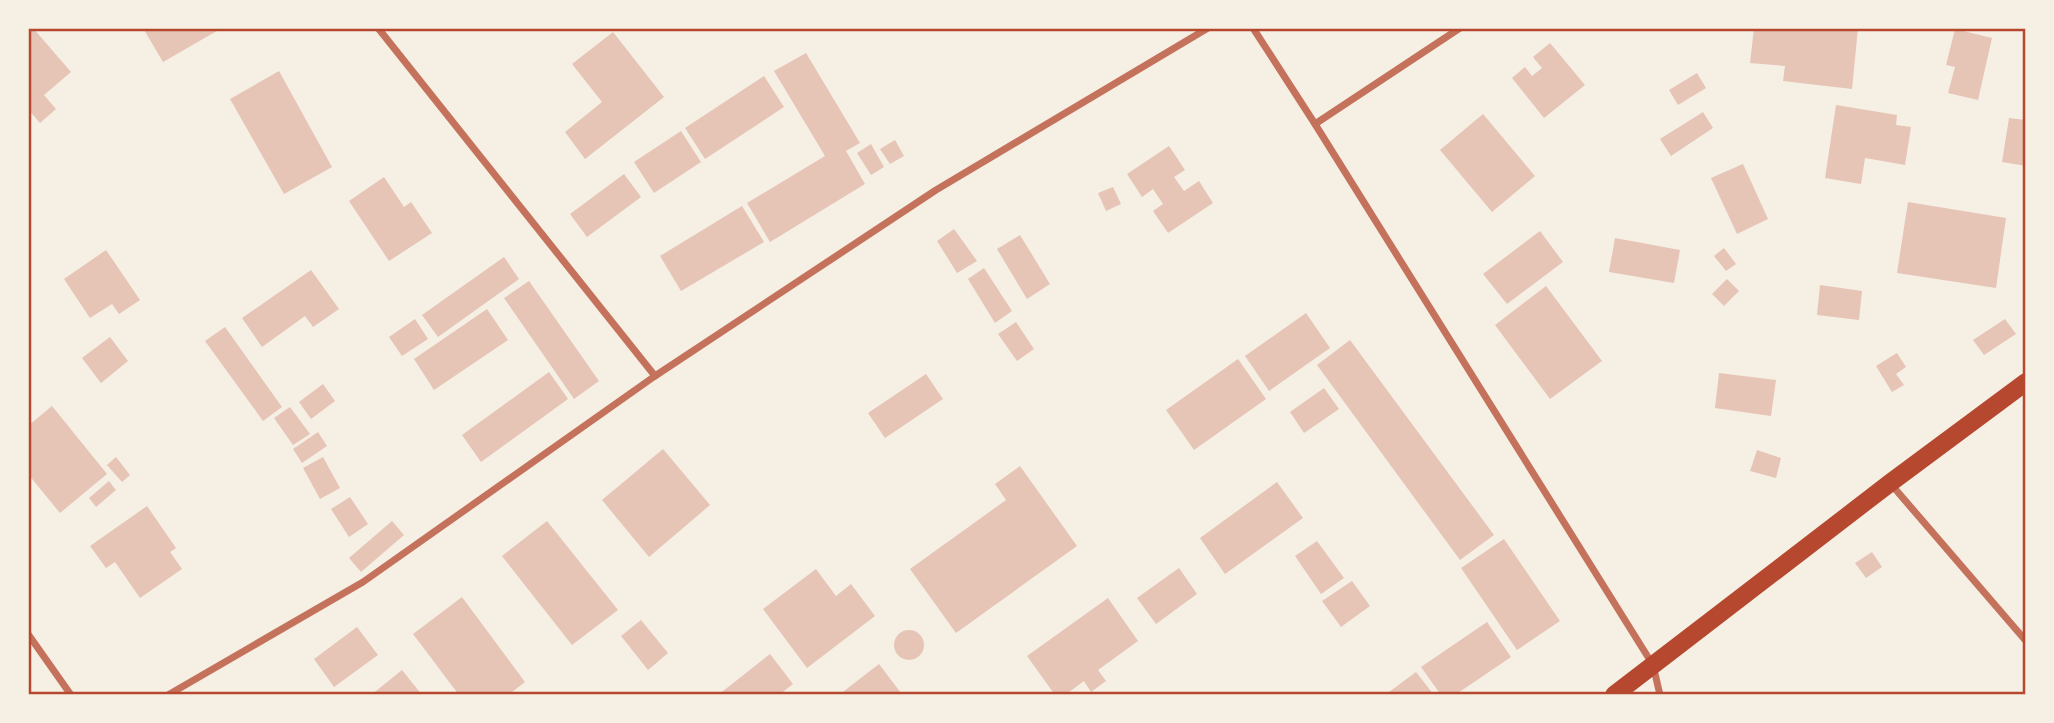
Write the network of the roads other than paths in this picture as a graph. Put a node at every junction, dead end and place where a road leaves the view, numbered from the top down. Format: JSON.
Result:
{"nodes":[{"id":1,"x":378,"y":28,"type":"edge"},
{"id":2,"x":1208,"y":28,"type":"edge"},
{"id":3,"x":1253,"y":28,"type":"edge"},
{"id":4,"x":1460,"y":28,"type":"edge"},
{"id":5,"x":1315,"y":124,"type":"junction"},
{"id":6,"x":655,"y":376,"type":"junction"},
{"id":7,"x":2026,"y":383,"type":"edge"},
{"id":8,"x":1890,"y":483,"type":"junction"},
{"id":9,"x":28,"y":634,"type":"edge"},
{"id":10,"x":2026,"y":641,"type":"edge"},
{"id":11,"x":1653,"y":665,"type":"junction"},
{"id":12,"x":71,"y":695,"type":"edge"},
{"id":13,"x":168,"y":695,"type":"edge"},
{"id":14,"x":1614,"y":695,"type":"edge"},
{"id":15,"x":1660,"y":695,"type":"edge"}],
"edges":[{"from":1,"to":6,"type":"street"},
{"from":2,"to":6,"type":"street"},
{"from":3,"to":5,"type":"street"},
{"from":4,"to":5,"type":"street"},
{"from":5,"to":11,"type":"street"},
{"from":6,"to":13,"type":"street"},
{"from":7,"to":8,"type":"main road"},
{"from":8,"to":10,"type":"street"},
{"from":8,"to":11,"type":"main road"},
{"from":9,"to":12,"type":"street"},
{"from":11,"to":14,"type":"main road"},
{"from":11,"to":15,"type":"street"}]}
